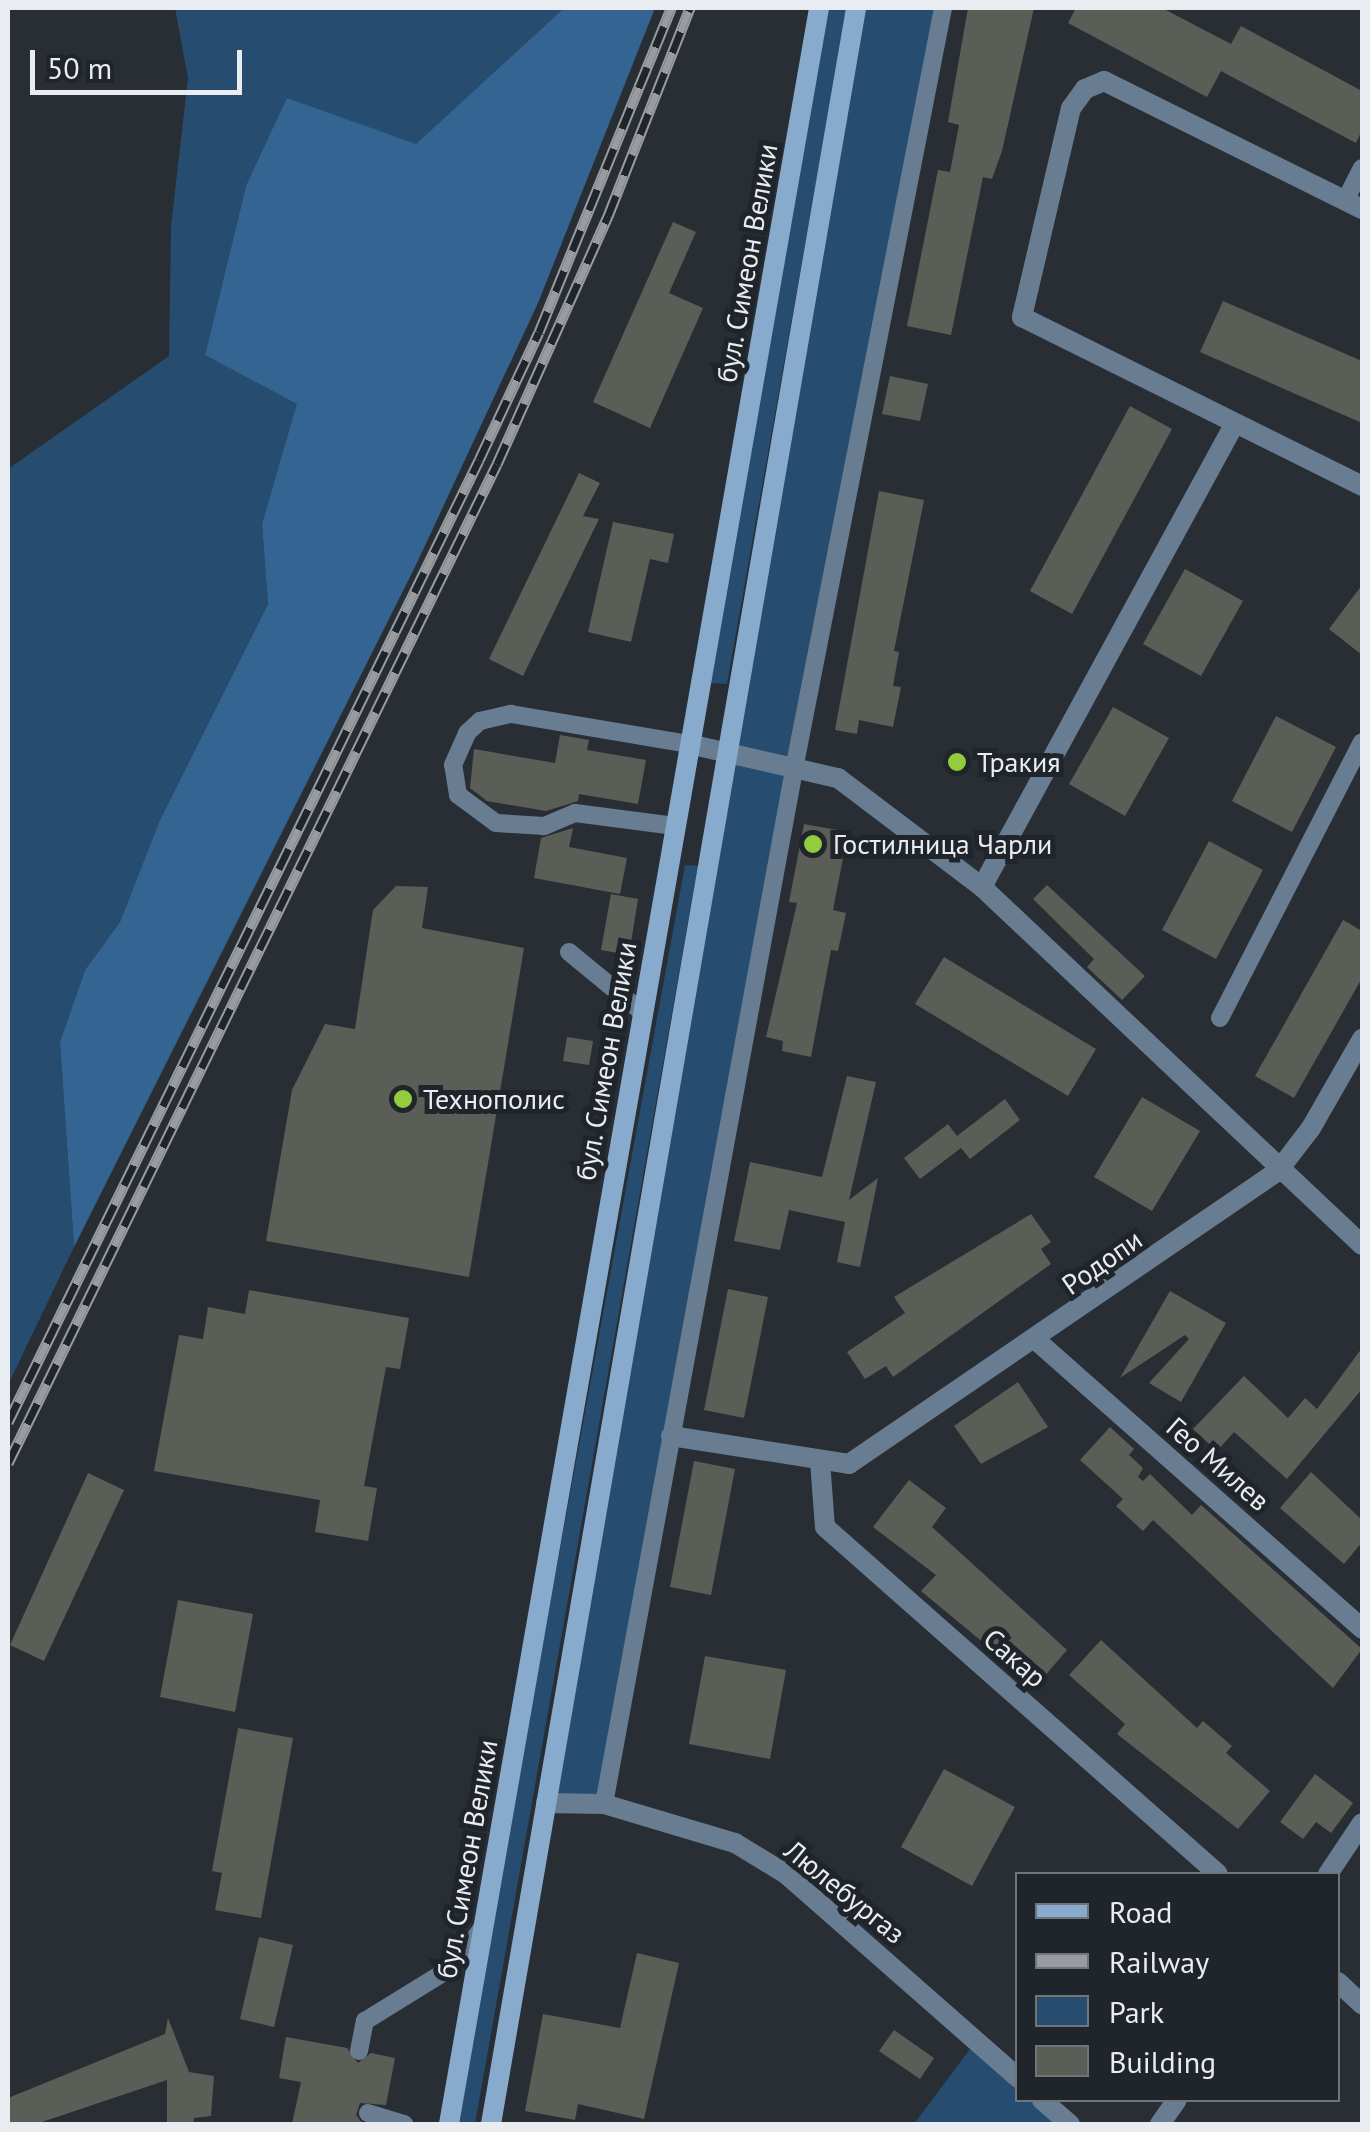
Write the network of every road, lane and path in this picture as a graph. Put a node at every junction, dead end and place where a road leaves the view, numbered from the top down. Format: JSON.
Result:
{"nodes":[{"id":1,"x":819,"y":8,"type":"edge"},
{"id":2,"x":856,"y":8,"type":"edge"},
{"id":3,"x":942,"y":8,"type":"edge"},
{"id":4,"x":1362,"y":168,"type":"edge"},
{"id":5,"x":1354,"y":205,"type":"edge"},
{"id":6,"x":1235,"y":423,"type":"junction"},
{"id":7,"x":1362,"y":486,"type":"edge"},
{"id":8,"x":1362,"y":742,"type":"edge"},
{"id":9,"x":689,"y":744,"type":"junction"},
{"id":10,"x":727,"y":749,"type":"junction"},
{"id":11,"x":795,"y":764,"type":"junction"},
{"id":12,"x":674,"y":826,"type":"junction"},
{"id":13,"x":982,"y":887,"type":"junction"},
{"id":14,"x":568,"y":952,"type":"dead end"},
{"id":15,"x":642,"y":1012,"type":"junction"},
{"id":16,"x":1220,"y":1018,"type":"dead end"},
{"id":17,"x":1362,"y":1039,"type":"edge"},
{"id":18,"x":1278,"y":1171,"type":"junction"},
{"id":19,"x":1362,"y":1244,"type":"edge"},
{"id":20,"x":1037,"y":1341,"type":"junction"},
{"id":21,"x":671,"y":1436,"type":"junction"},
{"id":22,"x":820,"y":1460,"type":"junction"},
{"id":23,"x":1362,"y":1629,"type":"edge"},
{"id":24,"x":546,"y":1803,"type":"junction"},
{"id":25,"x":604,"y":1804,"type":"junction"},
{"id":26,"x":1362,"y":1824,"type":"edge"},
{"id":27,"x":1216,"y":1872,"type":"edge"},
{"id":28,"x":1329,"y":1872,"type":"edge"},
{"id":29,"x":483,"y":1927,"type":"junction"},
{"id":30,"x":1340,"y":1984,"type":"edge"},
{"id":31,"x":1362,"y":2004,"type":"edge"},
{"id":32,"x":359,"y":2051,"type":"dead end"},
{"id":33,"x":1015,"y":2075,"type":"edge"},
{"id":34,"x":1044,"y":2102,"type":"edge"},
{"id":35,"x":1176,"y":2102,"type":"edge"},
{"id":36,"x":368,"y":2113,"type":"dead end"},
{"id":37,"x":404,"y":2124,"type":"edge"},
{"id":38,"x":449,"y":2124,"type":"edge"},
{"id":39,"x":491,"y":2124,"type":"edge"},
{"id":40,"x":1070,"y":2124,"type":"edge"},
{"id":41,"x":1160,"y":2124,"type":"edge"}],
"edges":[{"from":1,"to":9,"type":"main road","name":"бул. Симеон Велики"},
{"from":2,"to":10,"type":"main road"},
{"from":3,"to":11,"type":"lane"},
{"from":4,"to":5,"type":"lane"},
{"from":5,"to":6,"type":"street"},
{"from":6,"to":7,"type":"street"},
{"from":6,"to":13,"type":"street"},
{"from":8,"to":16,"type":"lane"},
{"from":9,"to":10,"type":"street"},
{"from":9,"to":12,"type":"main road","name":"бул. Симеон Велики"},
{"from":9,"to":12,"type":"lane"},
{"from":10,"to":11,"type":"street"},
{"from":10,"to":24,"type":"main road"},
{"from":11,"to":13,"type":"street"},
{"from":11,"to":21,"type":"lane"},
{"from":12,"to":15,"type":"main road","name":"бул. Симеон Велики"},
{"from":13,"to":18,"type":"street"},
{"from":14,"to":15,"type":"lane"},
{"from":15,"to":29,"type":"main road","name":"бул. Симеон Велики"},
{"from":17,"to":18,"type":"street","name":"Родопи"},
{"from":18,"to":19,"type":"street"},
{"from":18,"to":20,"type":"street","name":"Родопи"},
{"from":20,"to":22,"type":"street","name":"Родопи"},
{"from":20,"to":23,"type":"street","name":"Гео Милев"},
{"from":21,"to":22,"type":"street","name":"Родопи"},
{"from":21,"to":25,"type":"lane"},
{"from":22,"to":27,"type":"street","name":"Сакар"},
{"from":24,"to":25,"type":"street","name":"Люлебургаз"},
{"from":24,"to":39,"type":"main road"},
{"from":25,"to":33,"type":"street","name":"Люлебургаз"},
{"from":26,"to":28,"type":"street"},
{"from":29,"to":32,"type":"lane"},
{"from":29,"to":38,"type":"main road","name":"бул. Симеон Велики"},
{"from":30,"to":31,"type":"street"},
{"from":34,"to":40,"type":"street"},
{"from":35,"to":41,"type":"street"},
{"from":36,"to":37,"type":"lane"}]}
